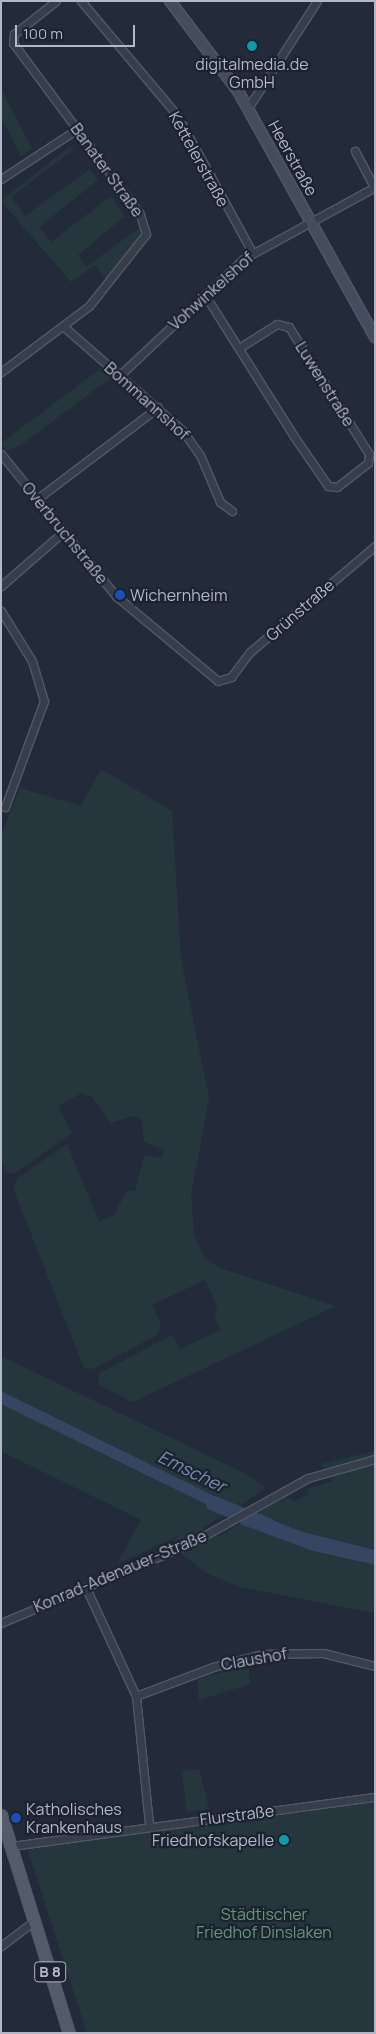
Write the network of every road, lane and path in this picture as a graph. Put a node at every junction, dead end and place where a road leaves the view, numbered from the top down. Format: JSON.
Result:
{"nodes":[{"id":1,"x":56,"y":1,"type":"edge"},
{"id":2,"x":81,"y":1,"type":"edge"},
{"id":3,"x":170,"y":1,"type":"edge"},
{"id":4,"x":317,"y":1,"type":"edge"},
{"id":5,"x":248,"y":108,"type":"junction"},
{"id":6,"x":77,"y":129,"type":"junction"},
{"id":7,"x":355,"y":151,"type":"dead end"},
{"id":8,"x":1,"y":179,"type":"edge"},
{"id":9,"x":375,"y":187,"type":"edge"},
{"id":10,"x":311,"y":222,"type":"junction"},
{"id":11,"x":252,"y":252,"type":"junction"},
{"id":12,"x":205,"y":295,"type":"junction"},
{"id":13,"x":63,"y":326,"type":"junction"},
{"id":14,"x":375,"y":337,"type":"edge"},
{"id":15,"x":239,"y":348,"type":"junction"},
{"id":16,"x":1,"y":372,"type":"edge"},
{"id":17,"x":120,"y":375,"type":"junction"},
{"id":18,"x":158,"y":408,"type":"junction"},
{"id":19,"x":1,"y":454,"type":"edge"},
{"id":20,"x":37,"y":499,"type":"junction"},
{"id":21,"x":232,"y":511,"type":"dead end"},
{"id":22,"x":63,"y":532,"type":"junction"},
{"id":23,"x":375,"y":546,"type":"edge"},
{"id":24,"x":1,"y":586,"type":"edge"},
{"id":25,"x":1,"y":611,"type":"edge"},
{"id":26,"x":228,"y":679,"type":"joint"},
{"id":27,"x":5,"y":807,"type":"dead end"},
{"id":28,"x":375,"y":1459,"type":"edge"},
{"id":29,"x":86,"y":1588,"type":"junction"},
{"id":30,"x":1,"y":1623,"type":"edge"},
{"id":31,"x":375,"y":1666,"type":"edge"},
{"id":32,"x":136,"y":1696,"type":"junction"},
{"id":33,"x":375,"y":1797,"type":"edge"},
{"id":34,"x":1,"y":1816,"type":"edge"},
{"id":35,"x":149,"y":1825,"type":"junction"},
{"id":36,"x":11,"y":1846,"type":"junction"},
{"id":37,"x":34,"y":1921,"type":"junction"},
{"id":38,"x":1,"y":1946,"type":"edge"},
{"id":39,"x":69,"y":2033,"type":"edge"}],
"edges":[{"from":1,"to":6,"type":"street","name":"Banater Straße"},
{"from":2,"to":11,"type":"street","name":"Kettelerstraße"},
{"from":3,"to":5,"type":"main road","name":"Heerstraße"},
{"from":4,"to":5,"type":"street"},
{"from":5,"to":10,"type":"main road","name":"Heerstraße"},
{"from":6,"to":8,"type":"street"},
{"from":6,"to":13,"type":"street","name":"Banater Straße"},
{"from":7,"to":9,"type":"street","name":"Heerstraße"},
{"from":9,"to":10,"type":"street","name":"Heerstraße"},
{"from":10,"to":11,"type":"street","name":"Vohwinkelshof"},
{"from":10,"to":14,"type":"main road","name":"Heerstraße"},
{"from":11,"to":12,"type":"street","name":"Vohwinkelshof"},
{"from":12,"to":15,"type":"street","name":"Luwenstraße"},
{"from":12,"to":17,"type":"street","name":"Vohwinkelshof"},
{"from":13,"to":16,"type":"street","name":"Banater Straße"},
{"from":13,"to":17,"type":"street","name":"Bommannshof"},
{"from":15,"to":15,"type":"street","name":"Luwenstraße"},
{"from":17,"to":18,"type":"street","name":"Bommannshof"},
{"from":18,"to":20,"type":"street"},
{"from":18,"to":21,"type":"street","name":"Bommannshof"},
{"from":19,"to":20,"type":"street","name":"Overbruchstraße"},
{"from":20,"to":22,"type":"street","name":"Overbruchstraße"},
{"from":22,"to":24,"type":"street"},
{"from":22,"to":26,"type":"street","name":"Overbruchstraße"},
{"from":23,"to":26,"type":"street","name":"Grünstraße"},
{"from":25,"to":27,"type":"street"},
{"from":28,"to":29,"type":"street","name":"Konrad-Adenauer-Straße"},
{"from":29,"to":30,"type":"street","name":"Konrad-Adenauer-Straße"},
{"from":29,"to":32,"type":"street"},
{"from":31,"to":32,"type":"street","name":"Claushof"},
{"from":32,"to":35,"type":"street"},
{"from":33,"to":35,"type":"street","name":"Flurstraße"},
{"from":34,"to":36,"type":"main road","number":"B 8"},
{"from":35,"to":36,"type":"street","name":"Flurstraße"},
{"from":36,"to":37,"type":"main road","number":"B 8"},
{"from":37,"to":38,"type":"street"},
{"from":37,"to":39,"type":"main road","number":"B 8"}]}
